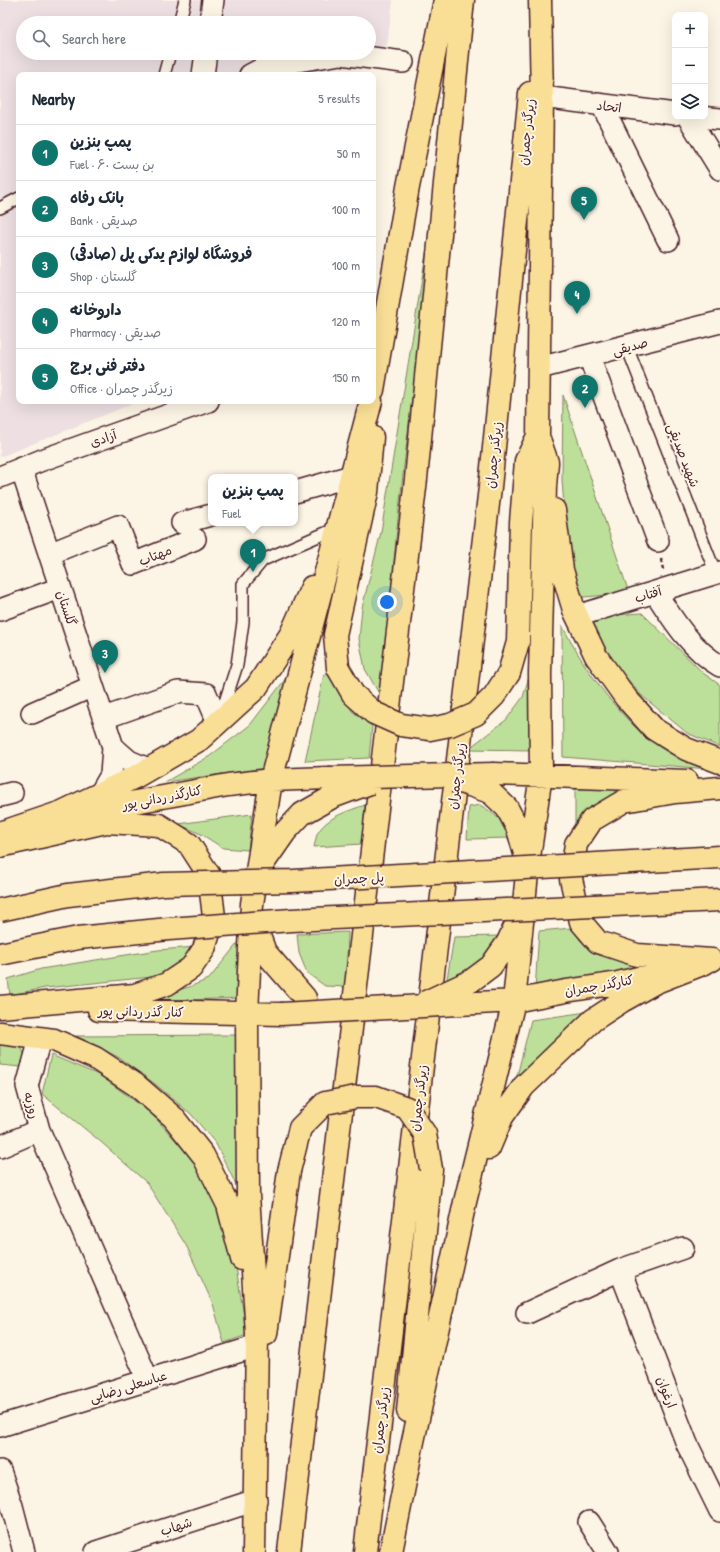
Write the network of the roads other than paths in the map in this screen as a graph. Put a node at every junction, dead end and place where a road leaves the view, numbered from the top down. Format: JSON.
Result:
{"nodes":[{"id":1,"x":185,"y":0,"type":"edge"},
{"id":2,"x":214,"y":0,"type":"edge"},
{"id":3,"x":445,"y":0,"type":"edge"},
{"id":4,"x":463,"y":0,"type":"edge"},
{"id":5,"x":540,"y":0,"type":"edge"},
{"id":6,"x":181,"y":16,"type":"edge"},
{"id":7,"x":211,"y":16,"type":"edge"},
{"id":8,"x":376,"y":58,"type":"edge"},
{"id":9,"x":168,"y":60,"type":"edge"},
{"id":10,"x":205,"y":60,"type":"edge"},
{"id":11,"x":304,"y":60,"type":"edge"},
{"id":12,"x":404,"y":62,"type":"dead end"},
{"id":13,"x":165,"y":72,"type":"edge"},
{"id":14,"x":203,"y":72,"type":"edge"},
{"id":15,"x":256,"y":72,"type":"edge"},
{"id":16,"x":542,"y":97,"type":"junction"},
{"id":17,"x":602,"y":105,"type":"junction"},
{"id":18,"x":672,"y":114,"type":"edge"},
{"id":19,"x":708,"y":118,"type":"edge"},
{"id":20,"x":720,"y":119,"type":"edge"},
{"id":21,"x":690,"y":120,"type":"edge"},
{"id":22,"x":720,"y":169,"type":"edge"},
{"id":23,"x":16,"y":200,"type":"edge"},
{"id":24,"x":0,"y":208,"type":"edge"},
{"id":25,"x":668,"y":240,"type":"dead end"},
{"id":26,"x":720,"y":322,"type":"edge"},
{"id":27,"x":627,"y":347,"type":"junction"},
{"id":28,"x":589,"y":356,"type":"junction"},
{"id":29,"x":376,"y":361,"type":"edge"},
{"id":30,"x":539,"y":368,"type":"junction"},
{"id":31,"x":200,"y":404,"type":"edge"},
{"id":32,"x":370,"y":404,"type":"edge"},
{"id":33,"x":373,"y":404,"type":"edge"},
{"id":34,"x":538,"y":436,"type":"junction"},
{"id":35,"x":21,"y":468,"type":"junction"},
{"id":36,"x":351,"y":476,"type":"junction"},
{"id":37,"x":0,"y":477,"type":"edge"},
{"id":38,"x":545,"y":486,"type":"junction"},
{"id":39,"x":298,"y":491,"type":"edge"},
{"id":40,"x":208,"y":517,"type":"edge"},
{"id":41,"x":338,"y":528,"type":"junction"},
{"id":42,"x":658,"y":541,"type":"road end"},
{"id":43,"x":49,"y":554,"type":"junction"},
{"id":44,"x":718,"y":573,"type":"edge"},
{"id":45,"x":60,"y":588,"type":"junction"},
{"id":46,"x":660,"y":591,"type":"junction"},
{"id":47,"x":0,"y":610,"type":"edge"},
{"id":48,"x":577,"y":616,"type":"junction"},
{"id":49,"x":720,"y":666,"type":"edge"},
{"id":50,"x":93,"y":686,"type":"junction"},
{"id":51,"x":32,"y":713,"type":"dead end"},
{"id":52,"x":104,"y":718,"type":"junction"},
{"id":53,"x":218,"y":722,"type":"junction"},
{"id":54,"x":113,"y":746,"type":"junction"},
{"id":55,"x":720,"y":762,"type":"edge"},
{"id":56,"x":148,"y":769,"type":"junction"},
{"id":57,"x":541,"y":775,"type":"junction"},
{"id":58,"x":271,"y":780,"type":"junction"},
{"id":59,"x":720,"y":782,"type":"edge"},
{"id":60,"x":492,"y":783,"type":"junction"},
{"id":61,"x":330,"y":788,"type":"junction"},
{"id":62,"x":720,"y":788,"type":"edge"},
{"id":63,"x":100,"y":794,"type":"junction"},
{"id":64,"x":0,"y":833,"type":"edge"},
{"id":65,"x":0,"y":841,"type":"edge"},
{"id":66,"x":0,"y":846,"type":"edge"},
{"id":67,"x":720,"y":857,"type":"edge"},
{"id":68,"x":528,"y":864,"type":"junction"},
{"id":69,"x":257,"y":873,"type":"junction"},
{"id":70,"x":720,"y":900,"type":"edge"},
{"id":71,"x":524,"y":905,"type":"junction"},
{"id":72,"x":0,"y":910,"type":"edge"},
{"id":73,"x":252,"y":916,"type":"junction"},
{"id":74,"x":0,"y":954,"type":"edge"},
{"id":75,"x":716,"y":959,"type":"edge"},
{"id":76,"x":514,"y":1001,"type":"junction"},
{"id":77,"x":0,"y":1007,"type":"edge"},
{"id":78,"x":414,"y":1007,"type":"junction"},
{"id":79,"x":358,"y":1010,"type":"junction"},
{"id":80,"x":247,"y":1014,"type":"junction"},
{"id":81,"x":0,"y":1033,"type":"edge"},
{"id":82,"x":40,"y":1039,"type":"junction"},
{"id":83,"x":40,"y":1130,"type":"junction"},
{"id":84,"x":0,"y":1147,"type":"edge"},
{"id":85,"x":465,"y":1202,"type":"junction"},
{"id":86,"x":683,"y":1248,"type":"dead end"},
{"id":87,"x":620,"y":1270,"type":"junction"},
{"id":88,"x":528,"y":1312,"type":"dead end"},
{"id":89,"x":257,"y":1340,"type":"junction"},
{"id":90,"x":148,"y":1380,"type":"junction"},
{"id":91,"x":256,"y":1412,"type":"junction"},
{"id":92,"x":0,"y":1426,"type":"edge"},
{"id":93,"x":0,"y":1471,"type":"edge"},
{"id":94,"x":256,"y":1500,"type":"junction"},
{"id":95,"x":6,"y":1509,"type":"edge"},
{"id":96,"x":720,"y":1511,"type":"edge"},
{"id":97,"x":398,"y":1520,"type":"junction"},
{"id":98,"x":590,"y":1522,"type":"dead end"},
{"id":99,"x":24,"y":1552,"type":"edge"},
{"id":100,"x":96,"y":1552,"type":"edge"},
{"id":101,"x":254,"y":1552,"type":"edge"},
{"id":102,"x":289,"y":1552,"type":"edge"},
{"id":103,"x":365,"y":1552,"type":"edge"},
{"id":104,"x":391,"y":1552,"type":"edge"},
{"id":105,"x":608,"y":1552,"type":"edge"}],
"edges":[{"from":1,"to":6,"type":"lane"},
{"from":2,"to":7,"type":"street"},
{"from":3,"to":29,"type":"main road"},
{"from":4,"to":102,"type":"main road"},
{"from":5,"to":16,"type":"main road"},
{"from":5,"to":103,"type":"main road","name":"زیرگذر چمران"},
{"from":8,"to":12,"type":"street"},
{"from":9,"to":13,"type":"lane"},
{"from":10,"to":14,"type":"street"},
{"from":11,"to":15,"type":"street"},
{"from":16,"to":17,"type":"street","name":"اتحاد"},
{"from":16,"to":30,"type":"main road"},
{"from":17,"to":18,"type":"street","name":"اتحاد"},
{"from":17,"to":25,"type":"street"},
{"from":19,"to":20,"type":"street"},
{"from":21,"to":22,"type":"street"},
{"from":23,"to":24,"type":"lane"},
{"from":26,"to":27,"type":"street","name":"صدیقی"},
{"from":27,"to":28,"type":"street","name":"صدیقی"},
{"from":27,"to":44,"type":"lane","name":"شهید صدیقی"},
{"from":28,"to":30,"type":"street","name":"صدیقی"},
{"from":28,"to":42,"type":"street"},
{"from":30,"to":34,"type":"main road"},
{"from":31,"to":35,"type":"street","name":"آزادی"},
{"from":32,"to":36,"type":"main road"},
{"from":33,"to":34,"type":"main road","bridge":true},
{"from":34,"to":38,"type":"main road"},
{"from":35,"to":37,"type":"street","name":"آزادی"},
{"from":35,"to":43,"type":"street","name":"گلستان"},
{"from":36,"to":39,"type":"street"},
{"from":36,"to":41,"type":"main road"},
{"from":38,"to":48,"type":"main road"},
{"from":38,"to":57,"type":"main road"},
{"from":40,"to":43,"type":"street","name":"مهتاب"},
{"from":41,"to":53,"type":"main road"},
{"from":41,"to":53,"type":"lane"},
{"from":41,"to":58,"type":"main road"},
{"from":43,"to":45,"type":"street","name":"گلستان"},
{"from":44,"to":46,"type":"street","name":"آفتاب"},
{"from":45,"to":47,"type":"street"},
{"from":45,"to":50,"type":"street","name":"گلستان"},
{"from":46,"to":48,"type":"street","name":"آفتاب"},
{"from":46,"to":49,"type":"street"},
{"from":48,"to":55,"type":"main road"},
{"from":50,"to":51,"type":"street"},
{"from":50,"to":52,"type":"street","name":"گلستان"},
{"from":52,"to":53,"type":"street"},
{"from":52,"to":54,"type":"street","name":"گلستان"},
{"from":53,"to":56,"type":"main road"},
{"from":54,"to":56,"type":"street"},
{"from":54,"to":63,"type":"street"},
{"from":56,"to":63,"type":"main road"},
{"from":57,"to":59,"type":"main road"},
{"from":57,"to":60,"type":"main road"},
{"from":57,"to":68,"type":"main road"},
{"from":58,"to":61,"type":"main road","name":"کنارگذر ردانی پور"},
{"from":58,"to":65,"type":"main road","name":"کنارگذر ردانی پور"},
{"from":58,"to":69,"type":"main road"},
{"from":60,"to":61,"type":"main road","bridge":true},
{"from":60,"to":68,"type":"main road"},
{"from":61,"to":69,"type":"main road"},
{"from":62,"to":75,"type":"main road"},
{"from":63,"to":64,"type":"main road"},
{"from":66,"to":77,"type":"main road"},
{"from":67,"to":72,"type":"main road","name":"پل چمران","bridge":true},
{"from":68,"to":71,"type":"main road"},
{"from":69,"to":73,"type":"main road"},
{"from":70,"to":74,"type":"main road","bridge":true},
{"from":71,"to":76,"type":"main road"},
{"from":71,"to":78,"type":"main road","bridge":true},
{"from":73,"to":79,"type":"main road","bridge":true},
{"from":73,"to":80,"type":"main road"},
{"from":75,"to":76,"type":"main road","name":"کنارگذر چمران"},
{"from":75,"to":85,"type":"main road"},
{"from":76,"to":78,"type":"main road","name":"کنارگذر چمران","bridge":true},
{"from":76,"to":85,"type":"main road"},
{"from":77,"to":80,"type":"main road","name":"کنار گذر ردانی پور"},
{"from":78,"to":79,"type":"main road","name":"کنارگذر چمران","bridge":true},
{"from":79,"to":80,"type":"main road","name":"کنار گذر ردانی پور","bridge":true},
{"from":80,"to":89,"type":"main road"},
{"from":81,"to":82,"type":"main road"},
{"from":82,"to":83,"type":"street","name":"روزبه"},
{"from":82,"to":89,"type":"main road"},
{"from":83,"to":84,"type":"street","name":"روزبه"},
{"from":83,"to":90,"type":"street"},
{"from":85,"to":97,"type":"main road"},
{"from":86,"to":87,"type":"street"},
{"from":87,"to":88,"type":"street"},
{"from":87,"to":96,"type":"street","name":"ارغوان"},
{"from":89,"to":90,"type":"street","name":"عباسعلی رضایی"},
{"from":89,"to":91,"type":"main road"},
{"from":90,"to":92,"type":"street","name":"عباسعلی رضایی"},
{"from":91,"to":94,"type":"main road"},
{"from":91,"to":97,"type":"main road","bridge":true},
{"from":93,"to":95,"type":"street"},
{"from":94,"to":100,"type":"street","name":"شهاب"},
{"from":94,"to":101,"type":"main road"},
{"from":95,"to":99,"type":"street"},
{"from":97,"to":104,"type":"main road"},
{"from":98,"to":105,"type":"street"}]}
